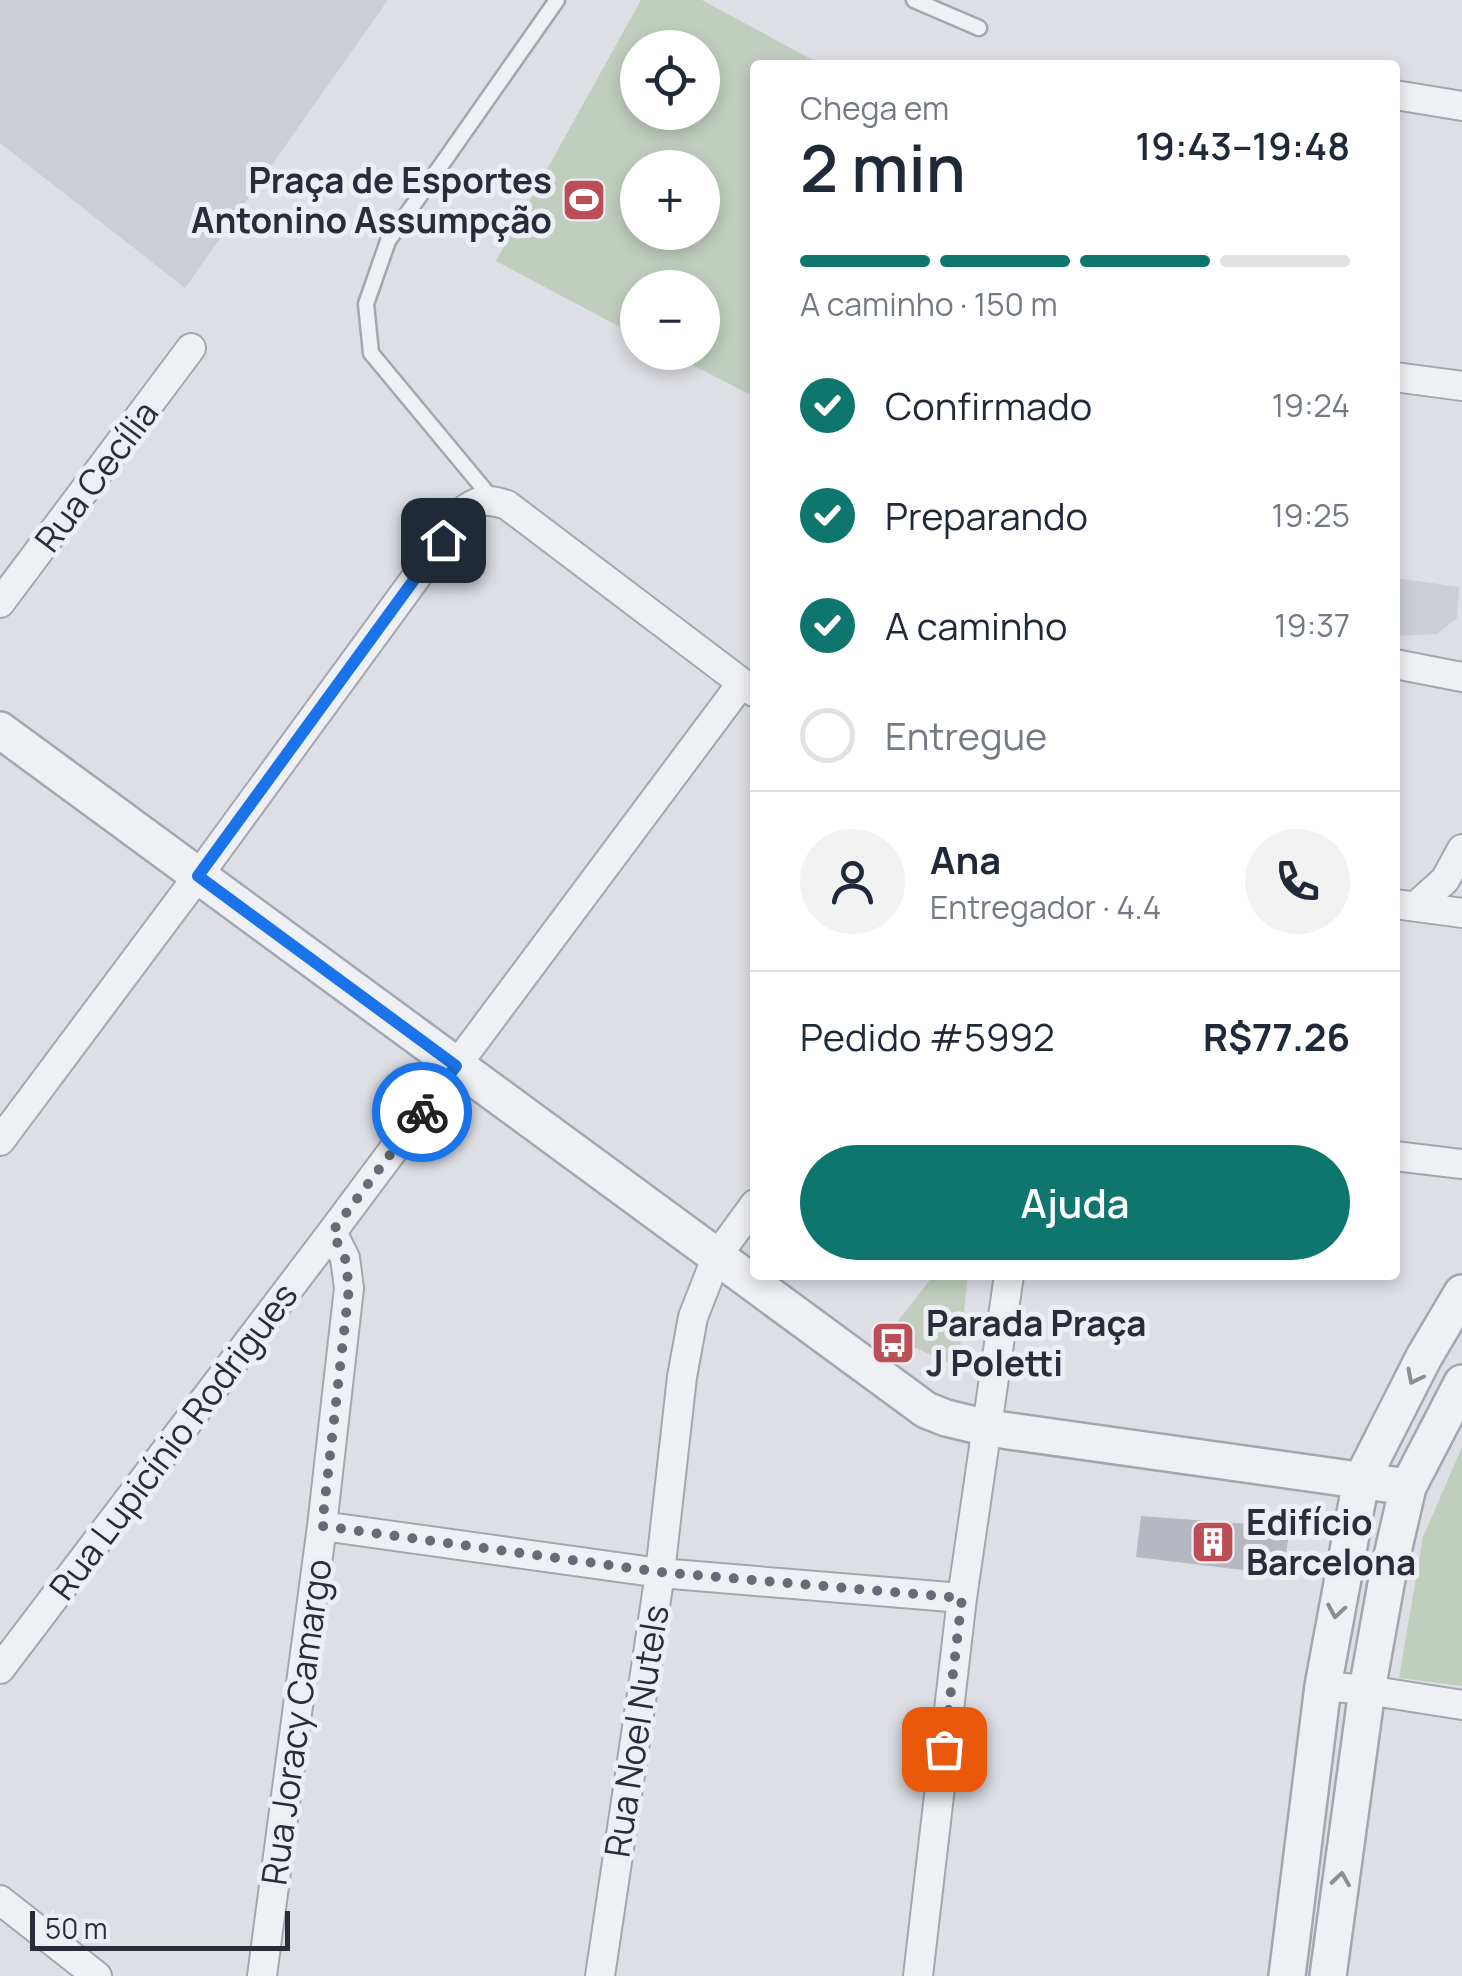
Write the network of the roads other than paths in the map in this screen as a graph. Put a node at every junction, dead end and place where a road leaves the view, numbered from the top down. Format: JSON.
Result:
{"nodes":[{"id":1,"x":558,"y":0,"type":"edge"},
{"id":2,"x":914,"y":0,"type":"edge"},
{"id":3,"x":980,"y":28,"type":"dead end"},
{"id":4,"x":1400,"y":95,"type":"edge"},
{"id":5,"x":1462,"y":106,"type":"edge"},
{"id":6,"x":191,"y":348,"type":"dead end"},
{"id":7,"x":1400,"y":378,"type":"edge"},
{"id":8,"x":1462,"y":386,"type":"edge"},
{"id":9,"x":493,"y":500,"type":"junction"},
{"id":10,"x":0,"y":603,"type":"edge"},
{"id":11,"x":1400,"y":665,"type":"edge"},
{"id":12,"x":1462,"y":677,"type":"edge"},
{"id":13,"x":748,"y":688,"type":"edge"},
{"id":14,"x":0,"y":730,"type":"edge"},
{"id":15,"x":1462,"y":849,"type":"edge"},
{"id":16,"x":198,"y":876,"type":"junction"},
{"id":17,"x":1406,"y":905,"type":"edge"},
{"id":18,"x":1462,"y":913,"type":"edge"},
{"id":19,"x":456,"y":1066,"type":"junction"},
{"id":20,"x":0,"y":1140,"type":"edge"},
{"id":21,"x":1400,"y":1157,"type":"edge"},
{"id":22,"x":1462,"y":1164,"type":"edge"},
{"id":23,"x":750,"y":1211,"type":"edge"},
{"id":24,"x":332,"y":1232,"type":"junction"},
{"id":25,"x":716,"y":1256,"type":"junction"},
{"id":26,"x":1008,"y":1280,"type":"edge"},
{"id":27,"x":1462,"y":1292,"type":"edge"},
{"id":28,"x":1462,"y":1384,"type":"edge"},
{"id":29,"x":988,"y":1428,"type":"junction"},
{"id":30,"x":1361,"y":1480,"type":"junction"},
{"id":31,"x":1408,"y":1487,"type":"junction"},
{"id":32,"x":322,"y":1526,"type":"junction"},
{"id":33,"x":660,"y":1572,"type":"junction"},
{"id":34,"x":962,"y":1598,"type":"junction"},
{"id":35,"x":0,"y":1668,"type":"edge"},
{"id":36,"x":1322,"y":1686,"type":"junction"},
{"id":37,"x":1367,"y":1690,"type":"junction"},
{"id":38,"x":1462,"y":1705,"type":"edge"},
{"id":39,"x":0,"y":1900,"type":"edge"},
{"id":40,"x":97,"y":1976,"type":"edge"},
{"id":41,"x":262,"y":1976,"type":"edge"},
{"id":42,"x":600,"y":1976,"type":"edge"},
{"id":43,"x":918,"y":1976,"type":"edge"},
{"id":44,"x":1287,"y":1976,"type":"edge"},
{"id":45,"x":1328,"y":1976,"type":"edge"}],
"edges":[{"from":1,"to":9,"type":"lane"},
{"from":2,"to":3,"type":"lane"},
{"from":4,"to":5,"type":"street"},
{"from":6,"to":10,"type":"street","name":"Rua Cecília"},
{"from":7,"to":8,"type":"street"},
{"from":9,"to":13,"type":"street"},
{"from":9,"to":16,"type":"street"},
{"from":11,"to":12,"type":"street"},
{"from":13,"to":19,"type":"street","name":"Rua Lupicínio Rodrigues"},
{"from":14,"to":16,"type":"street"},
{"from":15,"to":17,"type":"street"},
{"from":16,"to":19,"type":"street"},
{"from":16,"to":20,"type":"street"},
{"from":17,"to":18,"type":"street"},
{"from":19,"to":24,"type":"street","name":"Rua Lupicínio Rodrigues"},
{"from":19,"to":25,"type":"street"},
{"from":21,"to":22,"type":"street"},
{"from":23,"to":25,"type":"street","name":"Rua Noel Nutels"},
{"from":24,"to":32,"type":"street","name":"Rua Joracy Camargo"},
{"from":24,"to":35,"type":"street","name":"Rua Lupicínio Rodrigues"},
{"from":25,"to":29,"type":"street"},
{"from":25,"to":33,"type":"street","name":"Rua Noel Nutels"},
{"from":26,"to":29,"type":"street"},
{"from":27,"to":30,"type":"street","one_way":true},
{"from":28,"to":31,"type":"street"},
{"from":29,"to":30,"type":"street"},
{"from":29,"to":34,"type":"street"},
{"from":30,"to":31,"type":"street"},
{"from":30,"to":36,"type":"street","one_way":true},
{"from":31,"to":37,"type":"street"},
{"from":32,"to":33,"type":"street"},
{"from":32,"to":41,"type":"street","name":"Rua Joracy Camargo"},
{"from":33,"to":34,"type":"street"},
{"from":33,"to":42,"type":"street","name":"Rua Noel Nutels"},
{"from":34,"to":43,"type":"street"},
{"from":36,"to":37,"type":"street"},
{"from":36,"to":44,"type":"street"},
{"from":37,"to":38,"type":"street"},
{"from":45,"to":37,"type":"street","one_way":true},
{"from":39,"to":40,"type":"street"}]}
